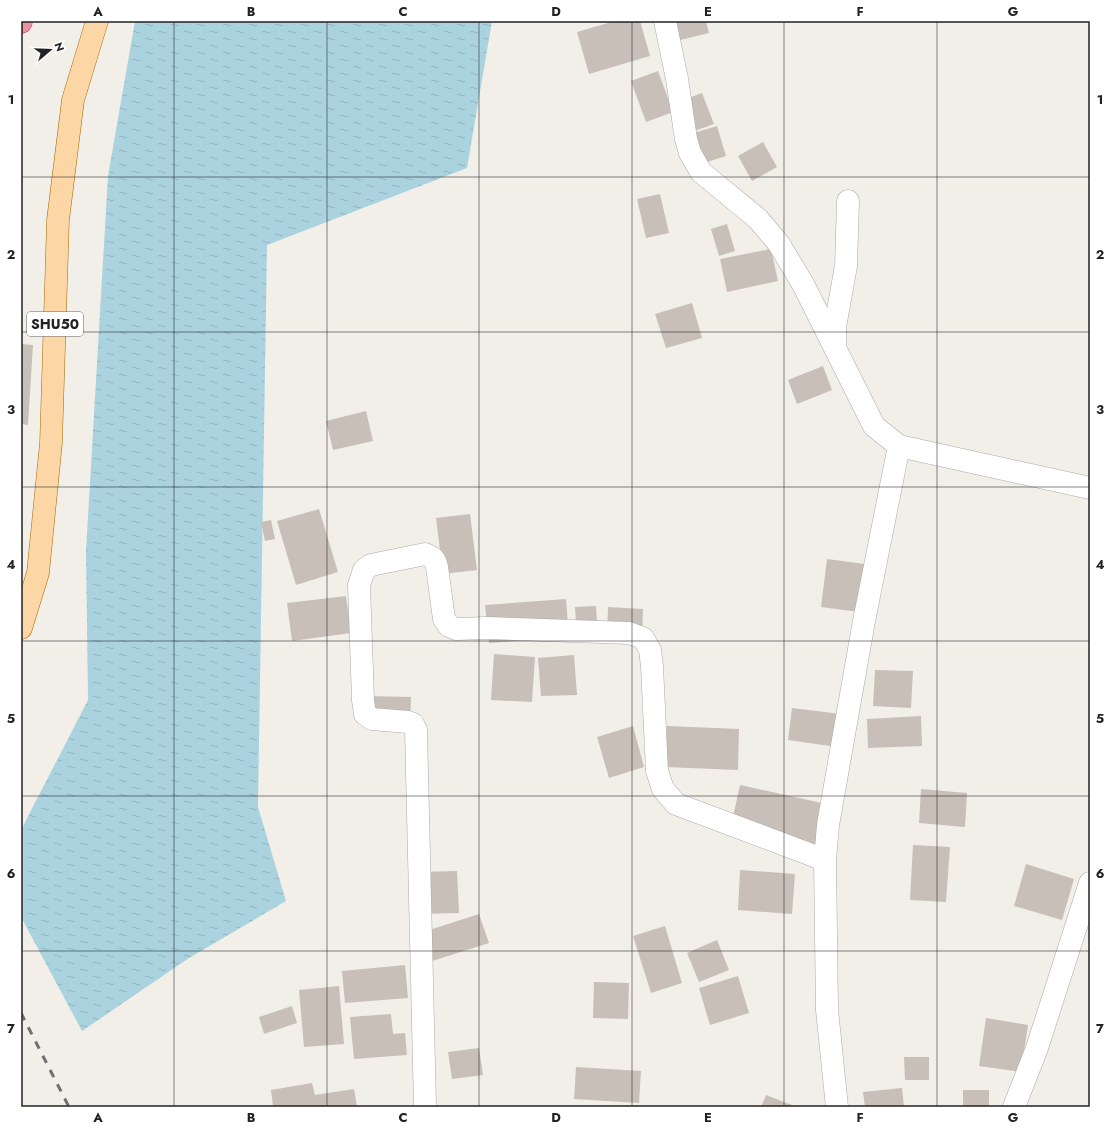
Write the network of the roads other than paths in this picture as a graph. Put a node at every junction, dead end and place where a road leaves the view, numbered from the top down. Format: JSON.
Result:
{"nodes":[{"id":1,"x":97,"y":21,"type":"edge"},
{"id":2,"x":665,"y":21,"type":"edge"},
{"id":3,"x":848,"y":201,"type":"dead end"},
{"id":4,"x":835,"y":347,"type":"junction"},
{"id":5,"x":899,"y":446,"type":"junction"},
{"id":6,"x":1090,"y":488,"type":"edge"},
{"id":7,"x":21,"y":628,"type":"edge"},
{"id":8,"x":825,"y":860,"type":"junction"},
{"id":9,"x":1090,"y":883,"type":"edge"},
{"id":10,"x":425,"y":1107,"type":"edge"},
{"id":11,"x":837,"y":1107,"type":"edge"},
{"id":12,"x":1014,"y":1107,"type":"edge"}],
"edges":[{"from":1,"to":7,"type":"main road","number":"SHU50"},
{"from":2,"to":4,"type":"street"},
{"from":3,"to":4,"type":"street"},
{"from":4,"to":5,"type":"street"},
{"from":5,"to":6,"type":"street"},
{"from":5,"to":8,"type":"street"},
{"from":8,"to":10,"type":"street"},
{"from":8,"to":11,"type":"street"},
{"from":9,"to":12,"type":"street"}]}
